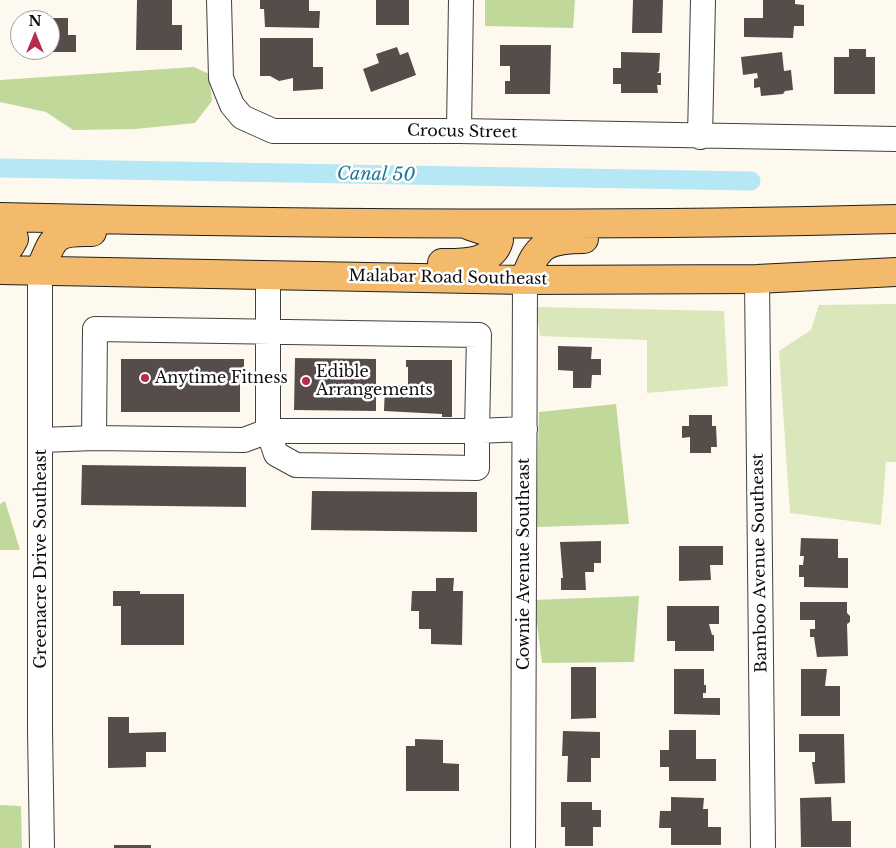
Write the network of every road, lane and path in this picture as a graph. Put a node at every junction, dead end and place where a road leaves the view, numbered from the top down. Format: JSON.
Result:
{"nodes":[{"id":1,"x":219,"y":0,"type":"edge"},
{"id":2,"x":461,"y":0,"type":"edge"},
{"id":3,"x":703,"y":0,"type":"edge"},
{"id":4,"x":460,"y":131,"type":"junction"},
{"id":5,"x":700,"y":137,"type":"junction"},
{"id":6,"x":896,"y":139,"type":"edge"},
{"id":7,"x":896,"y":219,"type":"edge"},
{"id":8,"x":4,"y":222,"type":"edge"},
{"id":9,"x":306,"y":222,"type":"junction"},
{"id":10,"x":785,"y":222,"type":"junction"},
{"id":11,"x":464,"y":224,"type":"junction"},
{"id":12,"x":0,"y":252,"type":"edge"},
{"id":13,"x":0,"y":270,"type":"edge"},
{"id":14,"x":40,"y":270,"type":"junction"},
{"id":15,"x":896,"y":272,"type":"edge"},
{"id":16,"x":281,"y":275,"type":"junction"},
{"id":17,"x":757,"y":279,"type":"junction"},
{"id":18,"x":525,"y":280,"type":"junction"},
{"id":19,"x":268,"y":332,"type":"junction"},
{"id":20,"x":524,"y":429,"type":"junction"},
{"id":21,"x":268,"y":431,"type":"junction"},
{"id":22,"x":477,"y":431,"type":"junction"},
{"id":23,"x":94,"y":438,"type":"junction"},
{"id":24,"x":42,"y":440,"type":"junction"},
{"id":25,"x":42,"y":848,"type":"edge"},
{"id":26,"x":523,"y":848,"type":"edge"},
{"id":27,"x":763,"y":848,"type":"edge"}],
"edges":[{"from":1,"to":4,"type":"street","name":"Crocus Street"},
{"from":2,"to":4,"type":"street"},
{"from":3,"to":5,"type":"street"},
{"from":4,"to":5,"type":"street","name":"Crocus Street"},
{"from":5,"to":6,"type":"street","name":"Crocus Street"},
{"from":7,"to":10,"type":"main road"},
{"from":8,"to":9,"type":"main road"},
{"from":8,"to":12,"type":"main road"},
{"from":8,"to":14,"type":"main road"},
{"from":9,"to":11,"type":"main road"},
{"from":9,"to":14,"type":"main road"},
{"from":10,"to":11,"type":"main road"},
{"from":10,"to":18,"type":"main road"},
{"from":11,"to":16,"type":"main road"},
{"from":13,"to":14,"type":"main road","name":"Malabar Road Southeast"},
{"from":14,"to":16,"type":"main road","name":"Malabar Road Southeast"},
{"from":14,"to":24,"type":"street","name":"Greenacre Drive Southeast"},
{"from":15,"to":17,"type":"main road","name":"Malabar Road Southeast"},
{"from":16,"to":18,"type":"main road","name":"Malabar Road Southeast"},
{"from":16,"to":19,"type":"street"},
{"from":17,"to":18,"type":"main road","name":"Malabar Road Southeast"},
{"from":17,"to":27,"type":"street","name":"Bamboo Avenue Southeast"},
{"from":18,"to":20,"type":"street","name":"Cownie Avenue Southeast"},
{"from":19,"to":21,"type":"street"},
{"from":19,"to":22,"type":"street"},
{"from":19,"to":23,"type":"street"},
{"from":20,"to":22,"type":"street"},
{"from":20,"to":26,"type":"street","name":"Cownie Avenue Southeast"},
{"from":21,"to":22,"type":"street"},
{"from":21,"to":22,"type":"street"},
{"from":21,"to":23,"type":"street"},
{"from":23,"to":24,"type":"street"},
{"from":24,"to":25,"type":"street","name":"Greenacre Drive Southeast"}]}
